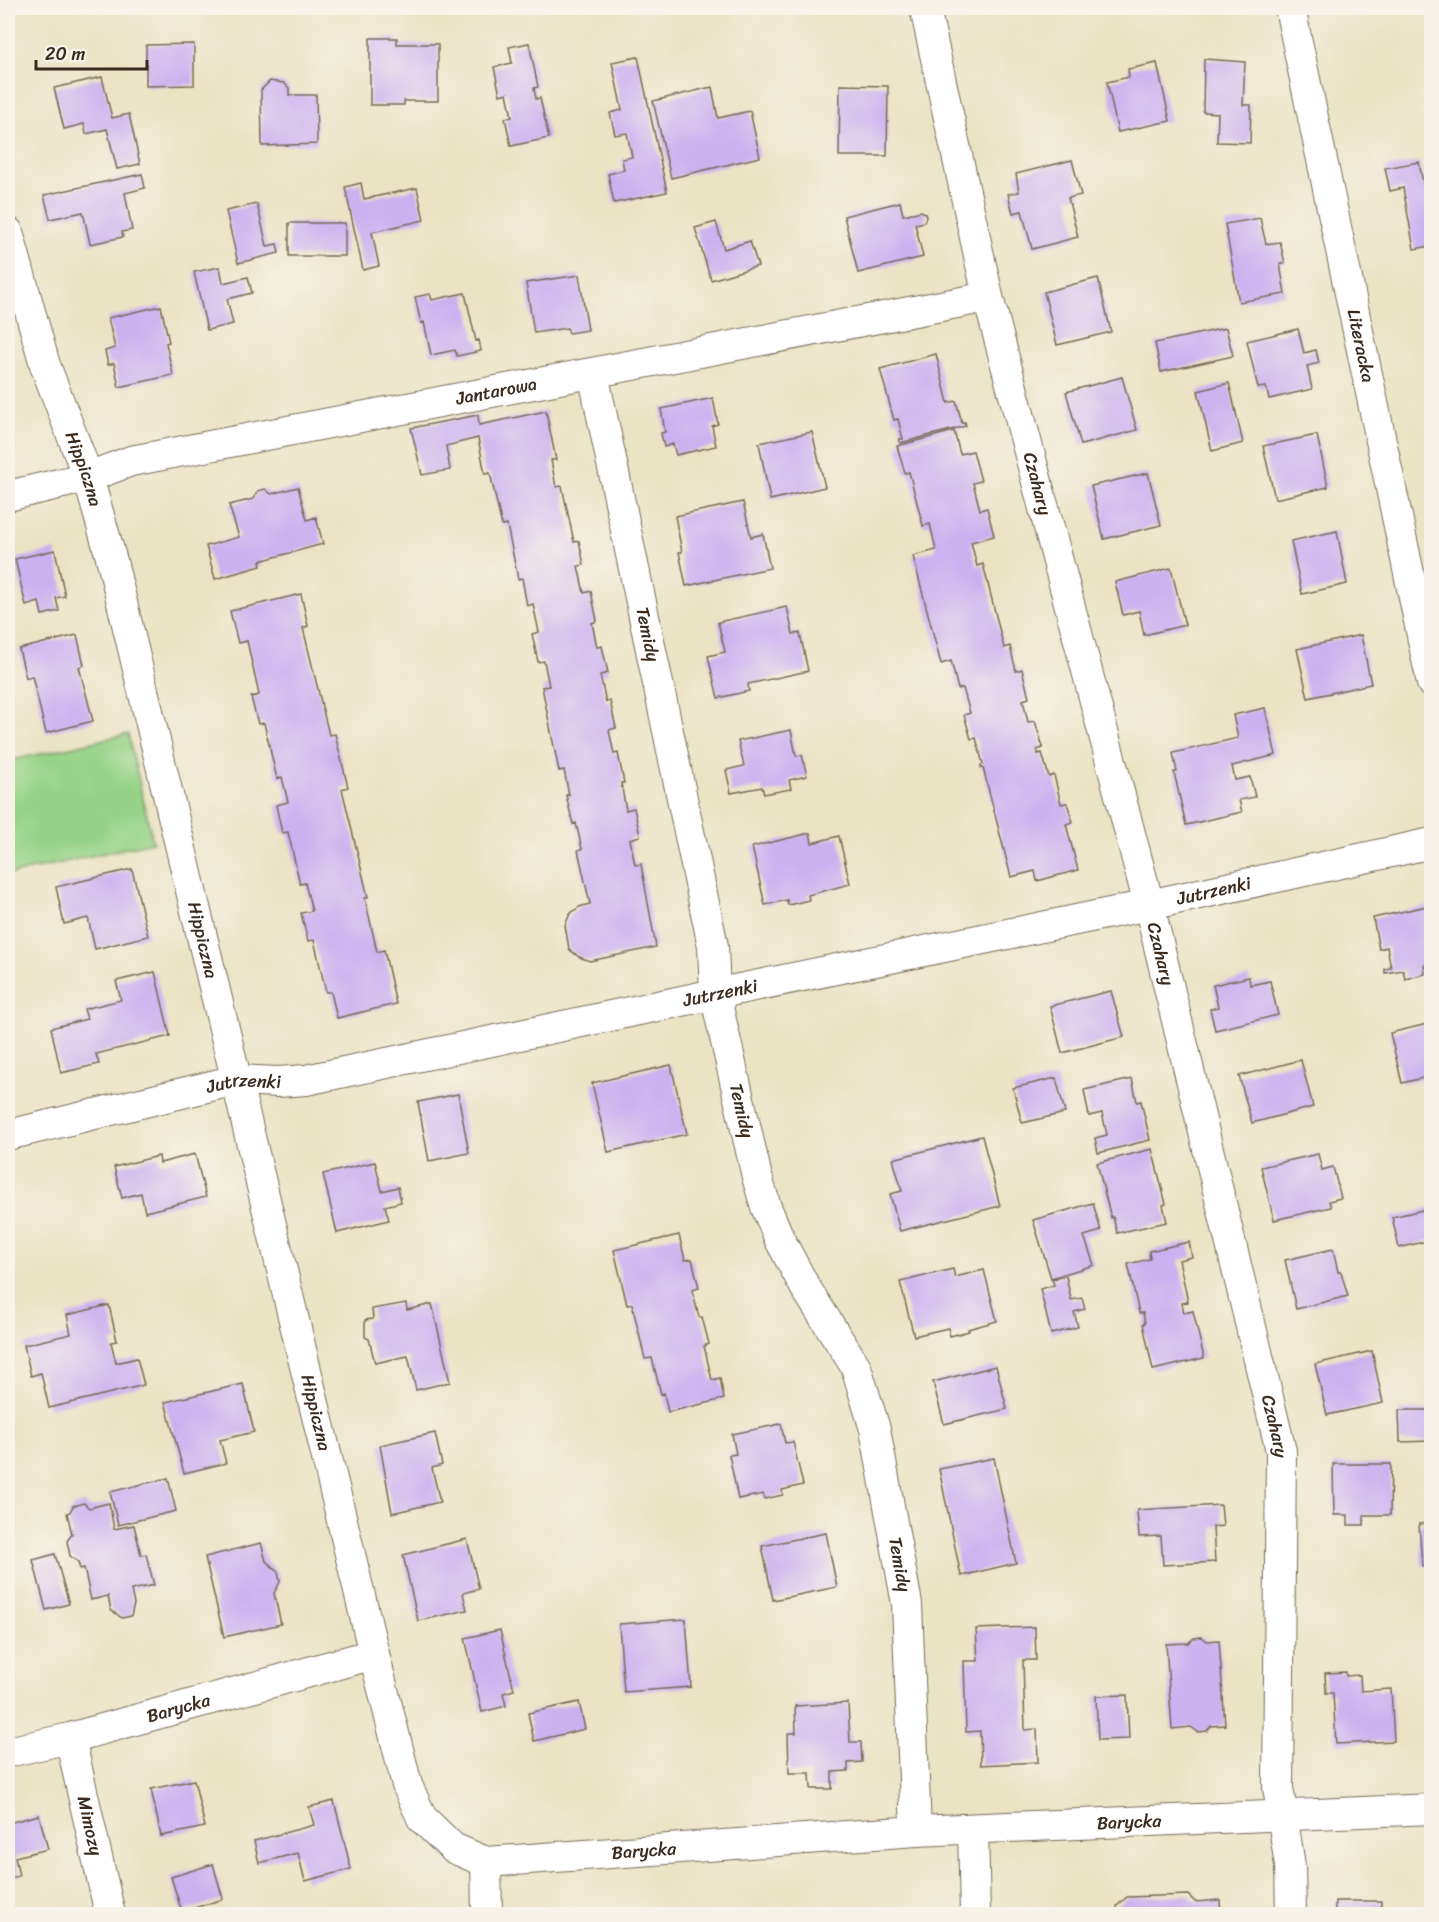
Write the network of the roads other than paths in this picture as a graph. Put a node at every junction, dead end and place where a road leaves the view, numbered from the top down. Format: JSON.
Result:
{"nodes":[{"id":1,"x":925,"y":8,"type":"edge"},
{"id":2,"x":1290,"y":8,"type":"edge"},
{"id":3,"x":8,"y":232,"type":"edge"},
{"id":4,"x":988,"y":297,"type":"junction"},
{"id":5,"x":593,"y":373,"type":"junction"},
{"id":6,"x":88,"y":477,"type":"junction"},
{"id":7,"x":8,"y":496,"type":"edge"},
{"id":8,"x":1431,"y":683,"type":"edge"},
{"id":9,"x":1431,"y":843,"type":"edge"},
{"id":10,"x":1149,"y":905,"type":"junction"},
{"id":11,"x":716,"y":994,"type":"junction"},
{"id":12,"x":236,"y":1080,"type":"junction"},
{"id":13,"x":8,"y":1135,"type":"edge"},
{"id":14,"x":374,"y":1654,"type":"junction"},
{"id":15,"x":70,"y":1738,"type":"junction"},
{"id":16,"x":8,"y":1752,"type":"edge"},
{"id":17,"x":1431,"y":1809,"type":"edge"},
{"id":18,"x":1282,"y":1815,"type":"junction"},
{"id":19,"x":973,"y":1828,"type":"junction"},
{"id":20,"x":916,"y":1831,"type":"junction"},
{"id":21,"x":486,"y":1862,"type":"junction"},
{"id":22,"x":110,"y":1914,"type":"edge"},
{"id":23,"x":487,"y":1914,"type":"edge"},
{"id":24,"x":975,"y":1914,"type":"edge"},
{"id":25,"x":1291,"y":1914,"type":"edge"}],
"edges":[{"from":1,"to":4,"type":"street","name":"Czahary"},
{"from":2,"to":8,"type":"street","name":"Literacka"},
{"from":3,"to":6,"type":"street","name":"Hippiczna"},
{"from":4,"to":5,"type":"street","name":"Jantarowa"},
{"from":4,"to":10,"type":"street","name":"Czahary"},
{"from":5,"to":6,"type":"street","name":"Jantarowa"},
{"from":5,"to":11,"type":"street","name":"Temidy"},
{"from":6,"to":7,"type":"street","name":"Jantarowa"},
{"from":6,"to":12,"type":"street","name":"Hippiczna"},
{"from":9,"to":10,"type":"street","name":"Jutrzenki"},
{"from":10,"to":11,"type":"street","name":"Jutrzenki"},
{"from":10,"to":18,"type":"street","name":"Czahary"},
{"from":11,"to":12,"type":"street","name":"Jutrzenki"},
{"from":11,"to":20,"type":"street","name":"Temidy"},
{"from":12,"to":13,"type":"street","name":"Jutrzenki"},
{"from":12,"to":14,"type":"street","name":"Hippiczna"},
{"from":14,"to":15,"type":"street","name":"Barycka"},
{"from":14,"to":21,"type":"street","name":"Barycka"},
{"from":15,"to":16,"type":"street","name":"Barycka"},
{"from":15,"to":22,"type":"street","name":"Mimozy"},
{"from":17,"to":18,"type":"street","name":"Barycka"},
{"from":18,"to":19,"type":"street","name":"Barycka"},
{"from":18,"to":25,"type":"street","name":"Czahary"},
{"from":19,"to":20,"type":"street","name":"Barycka"},
{"from":19,"to":24,"type":"street"},
{"from":20,"to":21,"type":"street","name":"Barycka"},
{"from":21,"to":23,"type":"street"}]}
